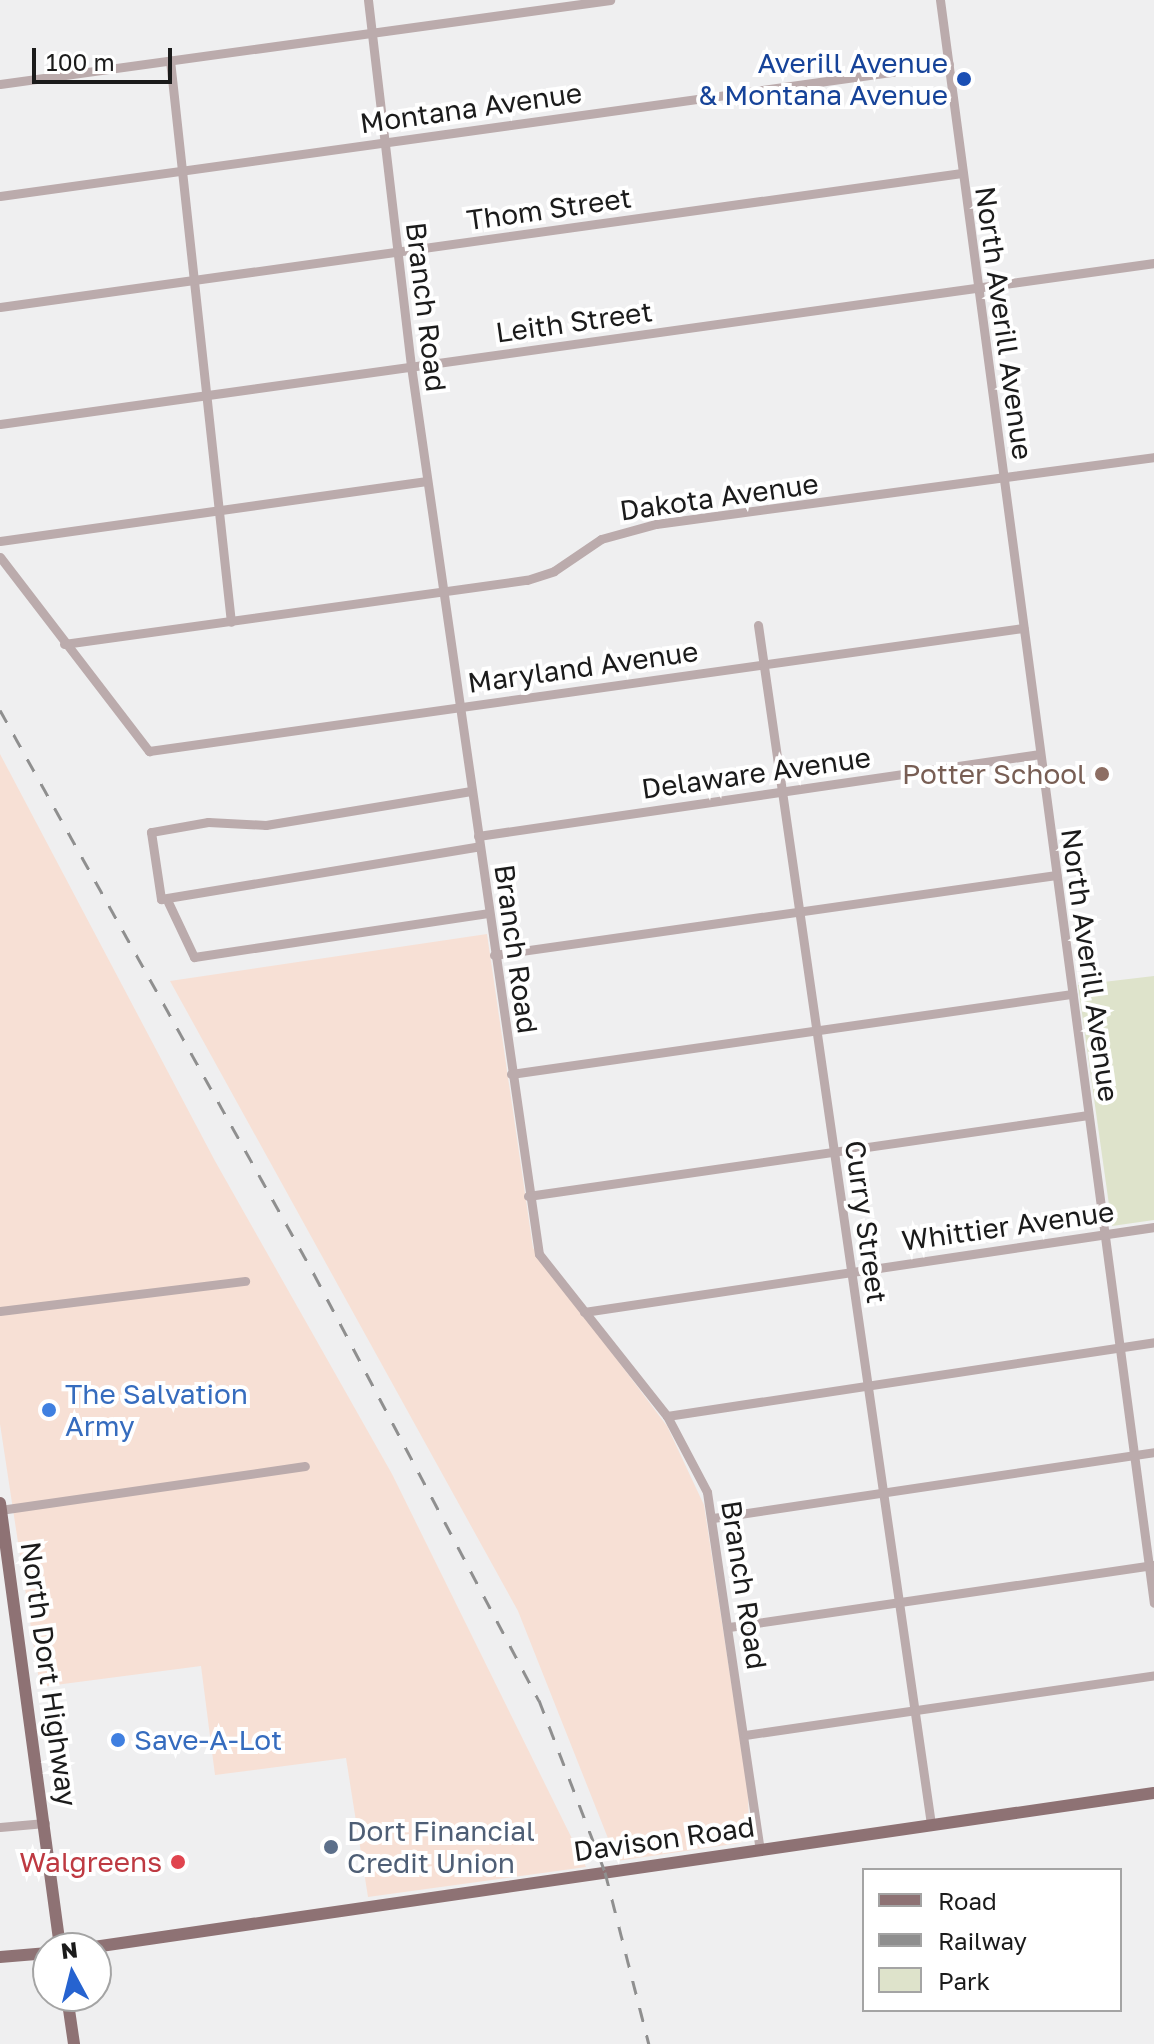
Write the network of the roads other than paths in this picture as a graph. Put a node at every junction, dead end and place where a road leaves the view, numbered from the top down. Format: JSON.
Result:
{"nodes":[{"id":1,"x":368,"y":0,"type":"edge"},
{"id":2,"x":610,"y":0,"type":"edge"},
{"id":3,"x":940,"y":0,"type":"edge"},
{"id":4,"x":372,"y":33,"type":"junction"},
{"id":5,"x":170,"y":60,"type":"junction"},
{"id":6,"x":949,"y":64,"type":"junction"},
{"id":7,"x":0,"y":84,"type":"edge"},
{"id":8,"x":383,"y":142,"type":"junction"},
{"id":9,"x":182,"y":170,"type":"junction"},
{"id":10,"x":962,"y":173,"type":"junction"},
{"id":11,"x":0,"y":196,"type":"edge"},
{"id":12,"x":397,"y":252,"type":"junction"},
{"id":13,"x":1154,"y":263,"type":"edge"},
{"id":14,"x":194,"y":280,"type":"junction"},
{"id":15,"x":979,"y":289,"type":"junction"},
{"id":16,"x":0,"y":307,"type":"edge"},
{"id":17,"x":411,"y":366,"type":"junction"},
{"id":18,"x":207,"y":394,"type":"junction"},
{"id":19,"x":0,"y":424,"type":"edge"},
{"id":20,"x":1154,"y":457,"type":"edge"},
{"id":21,"x":1002,"y":478,"type":"junction"},
{"id":22,"x":427,"y":481,"type":"junction"},
{"id":23,"x":218,"y":510,"type":"junction"},
{"id":24,"x":0,"y":541,"type":"edge"},
{"id":25,"x":0,"y":557,"type":"edge"},
{"id":26,"x":443,"y":592,"type":"junction"},
{"id":27,"x":231,"y":622,"type":"junction"},
{"id":28,"x":758,"y":625,"type":"dead end"},
{"id":29,"x":1023,"y":628,"type":"junction"},
{"id":30,"x":64,"y":644,"type":"junction"},
{"id":31,"x":763,"y":664,"type":"junction"},
{"id":32,"x":459,"y":705,"type":"junction"},
{"id":33,"x":1040,"y":754,"type":"junction"},
{"id":34,"x":471,"y":791,"type":"junction"},
{"id":35,"x":780,"y":791,"type":"junction"},
{"id":36,"x":479,"y":841,"type":"junction"},
{"id":37,"x":1056,"y":875,"type":"junction"},
{"id":38,"x":168,"y":902,"type":"junction"},
{"id":39,"x":798,"y":911,"type":"junction"},
{"id":40,"x":488,"y":913,"type":"junction"},
{"id":41,"x":494,"y":955,"type":"junction"},
{"id":42,"x":1072,"y":994,"type":"junction"},
{"id":43,"x":816,"y":1031,"type":"junction"},
{"id":44,"x":511,"y":1074,"type":"junction"},
{"id":45,"x":1088,"y":1115,"type":"junction"},
{"id":46,"x":833,"y":1150,"type":"junction"},
{"id":47,"x":528,"y":1196,"type":"junction"},
{"id":48,"x":1154,"y":1227,"type":"edge"},
{"id":49,"x":1104,"y":1234,"type":"junction"},
{"id":50,"x":851,"y":1271,"type":"junction"},
{"id":51,"x":245,"y":1281,"type":"dead end"},
{"id":52,"x":0,"y":1311,"type":"edge"},
{"id":53,"x":584,"y":1312,"type":"junction"},
{"id":54,"x":1154,"y":1342,"type":"edge"},
{"id":55,"x":1118,"y":1347,"type":"junction"},
{"id":56,"x":867,"y":1383,"type":"junction"},
{"id":57,"x":667,"y":1416,"type":"junction"},
{"id":58,"x":1154,"y":1452,"type":"edge"},
{"id":59,"x":1133,"y":1455,"type":"junction"},
{"id":60,"x":305,"y":1466,"type":"dead end"},
{"id":61,"x":883,"y":1492,"type":"junction"},
{"id":62,"x":0,"y":1503,"type":"edge"},
{"id":63,"x":0,"y":1510,"type":"edge"},
{"id":64,"x":713,"y":1518,"type":"junction"},
{"id":65,"x":1151,"y":1565,"type":"edge"},
{"id":66,"x":899,"y":1601,"type":"junction"},
{"id":67,"x":1154,"y":1603,"type":"edge"},
{"id":68,"x":729,"y":1627,"type":"junction"},
{"id":69,"x":1154,"y":1675,"type":"edge"},
{"id":70,"x":914,"y":1710,"type":"junction"},
{"id":71,"x":745,"y":1735,"type":"junction"},
{"id":72,"x":1154,"y":1793,"type":"edge"},
{"id":73,"x":45,"y":1823,"type":"junction"},
{"id":74,"x":931,"y":1824,"type":"junction"},
{"id":75,"x":0,"y":1827,"type":"edge"},
{"id":76,"x":760,"y":1850,"type":"junction"},
{"id":77,"x":58,"y":1932,"type":"edge"},
{"id":78,"x":112,"y":1944,"type":"edge"},
{"id":79,"x":32,"y":1954,"type":"edge"},
{"id":80,"x":0,"y":1957,"type":"edge"},
{"id":81,"x":69,"y":2012,"type":"edge"},
{"id":82,"x":74,"y":2044,"type":"edge"}],
"edges":[{"from":1,"to":4,"type":"street","name":"Branch Road"},
{"from":2,"to":4,"type":"street"},
{"from":3,"to":6,"type":"street","name":"North Averill Avenue"},
{"from":4,"to":5,"type":"street"},
{"from":4,"to":8,"type":"street","name":"Branch Road"},
{"from":5,"to":7,"type":"street"},
{"from":5,"to":9,"type":"street"},
{"from":6,"to":8,"type":"street","name":"Montana Avenue"},
{"from":6,"to":10,"type":"street","name":"North Averill Avenue"},
{"from":8,"to":9,"type":"street","name":"Montana Avenue"},
{"from":8,"to":12,"type":"street","name":"Branch Road"},
{"from":9,"to":11,"type":"street","name":"Montana Avenue"},
{"from":9,"to":14,"type":"street"},
{"from":10,"to":12,"type":"street","name":"Thom Street"},
{"from":10,"to":15,"type":"street","name":"North Averill Avenue"},
{"from":12,"to":14,"type":"street","name":"Thom Street"},
{"from":12,"to":17,"type":"street","name":"Branch Road"},
{"from":13,"to":15,"type":"street","name":"Leith Street"},
{"from":14,"to":16,"type":"street","name":"Thom Street"},
{"from":14,"to":18,"type":"street"},
{"from":15,"to":17,"type":"street","name":"Leith Street"},
{"from":15,"to":21,"type":"street","name":"North Averill Avenue"},
{"from":17,"to":18,"type":"street","name":"Leith Street"},
{"from":17,"to":22,"type":"street","name":"Branch Road"},
{"from":18,"to":19,"type":"street","name":"Leith Street"},
{"from":18,"to":23,"type":"street"},
{"from":20,"to":21,"type":"street","name":"Dakota Avenue"},
{"from":21,"to":26,"type":"street","name":"Dakota Avenue"},
{"from":21,"to":29,"type":"street","name":"North Averill Avenue"},
{"from":22,"to":23,"type":"street"},
{"from":22,"to":26,"type":"street","name":"Branch Road"},
{"from":23,"to":24,"type":"street"},
{"from":23,"to":27,"type":"street"},
{"from":25,"to":30,"type":"street"},
{"from":26,"to":27,"type":"street","name":"Dakota Avenue"},
{"from":26,"to":32,"type":"street","name":"Branch Road"},
{"from":27,"to":30,"type":"street","name":"Dakota Avenue"},
{"from":28,"to":31,"type":"street","name":"Curry Street"},
{"from":29,"to":31,"type":"street","name":"Maryland Avenue"},
{"from":29,"to":33,"type":"street","name":"North Averill Avenue"},
{"from":30,"to":32,"type":"street","name":"Maryland Avenue"},
{"from":31,"to":32,"type":"street","name":"Maryland Avenue"},
{"from":31,"to":35,"type":"street","name":"Curry Street"},
{"from":32,"to":34,"type":"street","name":"Branch Road"},
{"from":33,"to":35,"type":"street","name":"Delaware Avenue"},
{"from":33,"to":37,"type":"street","name":"North Averill Avenue"},
{"from":34,"to":36,"type":"street","name":"Branch Road"},
{"from":34,"to":38,"type":"street"},
{"from":35,"to":36,"type":"street","name":"Delaware Avenue"},
{"from":35,"to":39,"type":"street","name":"Curry Street"},
{"from":36,"to":38,"type":"street","name":"Delaware Avenue"},
{"from":36,"to":40,"type":"street","name":"Branch Road"},
{"from":37,"to":39,"type":"street"},
{"from":37,"to":42,"type":"street","name":"North Averill Avenue"},
{"from":38,"to":40,"type":"street"},
{"from":39,"to":41,"type":"street"},
{"from":39,"to":43,"type":"street","name":"Curry Street"},
{"from":40,"to":41,"type":"street","name":"Branch Road"},
{"from":41,"to":44,"type":"street","name":"Branch Road"},
{"from":42,"to":43,"type":"street"},
{"from":42,"to":45,"type":"street","name":"North Averill Avenue"},
{"from":43,"to":44,"type":"street"},
{"from":43,"to":46,"type":"street","name":"Curry Street"},
{"from":44,"to":47,"type":"street","name":"Branch Road"},
{"from":45,"to":46,"type":"street"},
{"from":45,"to":49,"type":"street","name":"North Averill Avenue"},
{"from":46,"to":47,"type":"street"},
{"from":46,"to":50,"type":"street","name":"Curry Street"},
{"from":47,"to":53,"type":"street","name":"Branch Road"},
{"from":48,"to":49,"type":"street","name":"Whittier Avenue"},
{"from":49,"to":50,"type":"street","name":"Whittier Avenue"},
{"from":49,"to":55,"type":"street","name":"North Averill Avenue"},
{"from":50,"to":53,"type":"street","name":"Whittier Avenue"},
{"from":50,"to":56,"type":"street","name":"Curry Street"},
{"from":51,"to":52,"type":"street"},
{"from":53,"to":57,"type":"street","name":"Branch Road"},
{"from":54,"to":55,"type":"street"},
{"from":55,"to":56,"type":"street"},
{"from":55,"to":59,"type":"street","name":"North Averill Avenue"},
{"from":56,"to":57,"type":"street"},
{"from":56,"to":61,"type":"street","name":"Curry Street"},
{"from":57,"to":64,"type":"street","name":"Branch Road"},
{"from":58,"to":59,"type":"street"},
{"from":59,"to":61,"type":"street"},
{"from":59,"to":65,"type":"street","name":"North Averill Avenue"},
{"from":60,"to":63,"type":"street"},
{"from":61,"to":64,"type":"street"},
{"from":61,"to":66,"type":"street","name":"Curry Street"},
{"from":62,"to":63,"type":"main road","name":"North Dort Highway"},
{"from":63,"to":73,"type":"main road","name":"North Dort Highway"},
{"from":64,"to":68,"type":"street","name":"Branch Road"},
{"from":65,"to":66,"type":"street"},
{"from":65,"to":67,"type":"street","name":"North Averill Avenue"},
{"from":66,"to":68,"type":"street"},
{"from":66,"to":70,"type":"street","name":"Curry Street"},
{"from":68,"to":71,"type":"street","name":"Branch Road"},
{"from":69,"to":70,"type":"street"},
{"from":70,"to":71,"type":"street"},
{"from":70,"to":74,"type":"street","name":"Curry Street"},
{"from":71,"to":76,"type":"street","name":"Branch Road"},
{"from":72,"to":74,"type":"main road","name":"Davison Road"},
{"from":73,"to":75,"type":"street"},
{"from":73,"to":77,"type":"main road","name":"North Dort Highway"},
{"from":74,"to":76,"type":"main road","name":"Davison Road"},
{"from":76,"to":78,"type":"main road","name":"Davison Road"},
{"from":79,"to":80,"type":"main road"},
{"from":81,"to":82,"type":"main road"}]}
